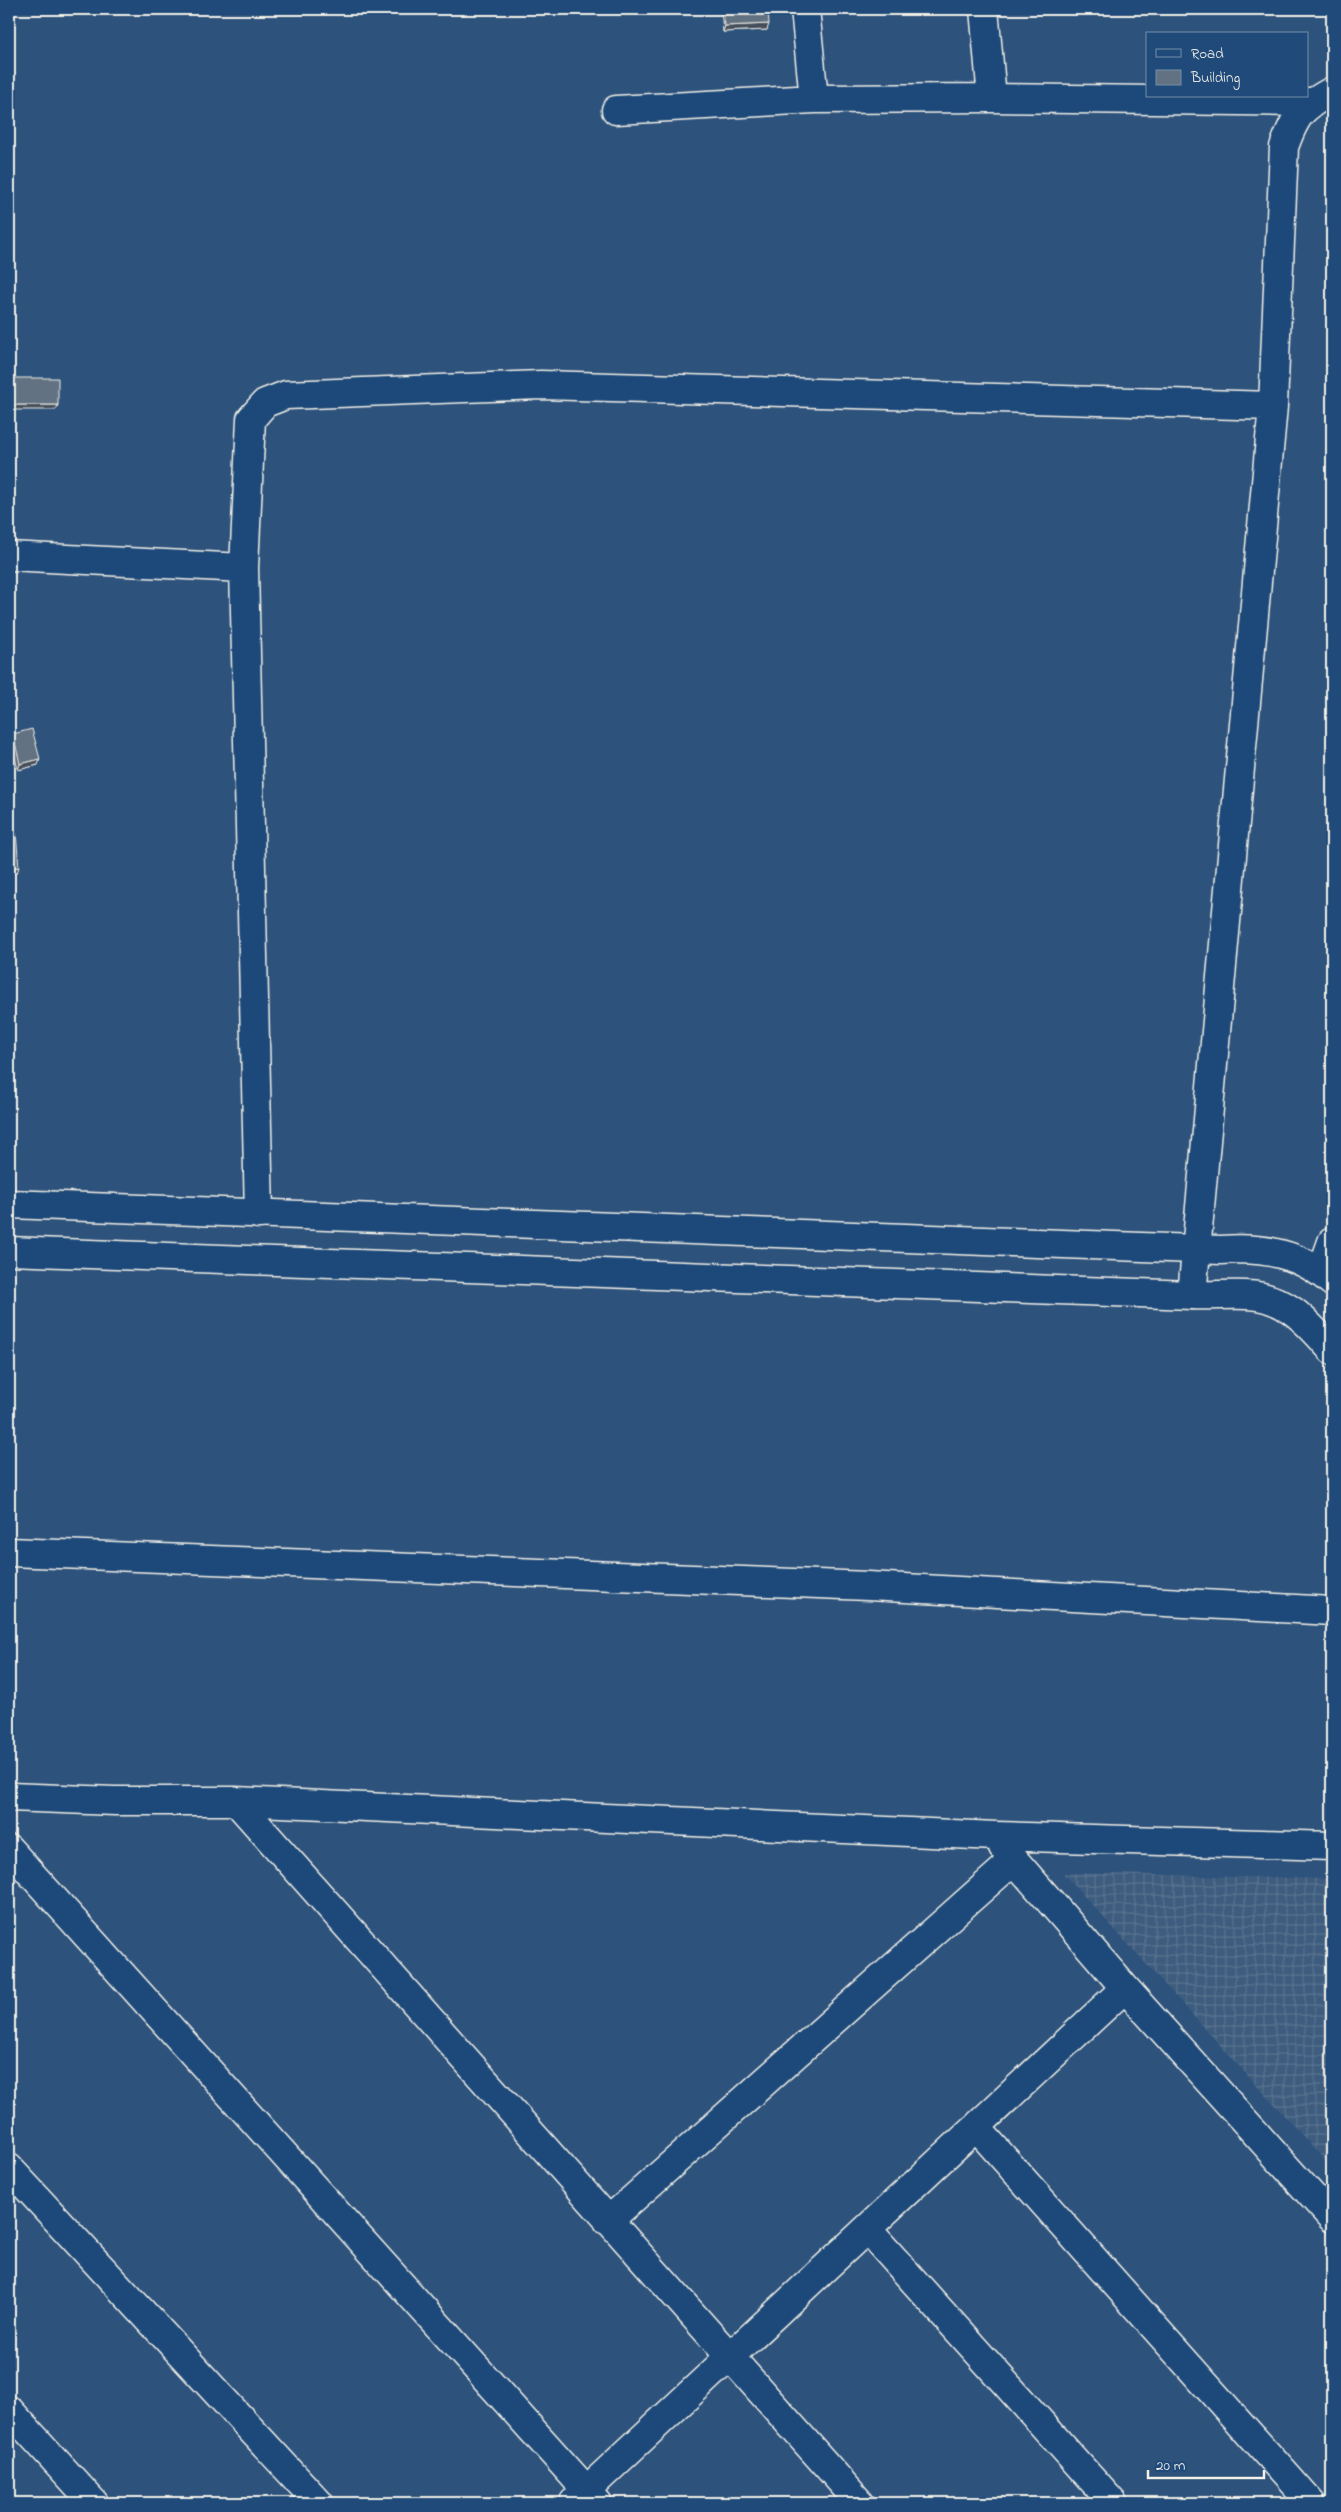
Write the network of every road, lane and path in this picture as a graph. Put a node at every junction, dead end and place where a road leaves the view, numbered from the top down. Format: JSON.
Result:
{"nodes":[{"id":1,"x":805,"y":9,"type":"edge"},
{"id":2,"x":984,"y":9,"type":"edge"},
{"id":3,"x":1308,"y":96,"type":"edge"},
{"id":4,"x":1322,"y":96,"type":"edge"},
{"id":5,"x":1146,"y":97,"type":"edge"},
{"id":6,"x":992,"y":98,"type":"junction"},
{"id":7,"x":814,"y":99,"type":"junction"},
{"id":8,"x":616,"y":110,"type":"dead end"},
{"id":9,"x":1273,"y":406,"type":"junction"},
{"id":10,"x":9,"y":556,"type":"edge"},
{"id":11,"x":244,"y":568,"type":"junction"},
{"id":12,"x":9,"y":1204,"type":"edge"},
{"id":13,"x":259,"y":1214,"type":"junction"},
{"id":14,"x":1332,"y":1242,"type":"edge"},
{"id":15,"x":1196,"y":1249,"type":"junction"},
{"id":16,"x":9,"y":1251,"type":"edge"},
{"id":17,"x":1327,"y":1278,"type":"edge"},
{"id":18,"x":1192,"y":1295,"type":"junction"},
{"id":19,"x":1332,"y":1350,"type":"edge"},
{"id":20,"x":9,"y":1552,"type":"edge"},
{"id":21,"x":1332,"y":1611,"type":"edge"},
{"id":22,"x":9,"y":1797,"type":"edge"},
{"id":23,"x":236,"y":1801,"type":"junction"},
{"id":24,"x":996,"y":1836,"type":"junction"},
{"id":25,"x":1332,"y":1846,"type":"edge"},
{"id":26,"x":9,"y":1849,"type":"edge"},
{"id":27,"x":1013,"y":1861,"type":"junction"},
{"id":28,"x":1125,"y":1988,"type":"junction"},
{"id":29,"x":976,"y":2127,"type":"junction"},
{"id":30,"x":9,"y":2168,"type":"edge"},
{"id":31,"x":1332,"y":2218,"type":"edge"},
{"id":32,"x":608,"y":2221,"type":"junction"},
{"id":33,"x":867,"y":2229,"type":"junction"},
{"id":34,"x":730,"y":2357,"type":"junction"},
{"id":35,"x":9,"y":2410,"type":"edge"},
{"id":36,"x":586,"y":2499,"type":"edge"},
{"id":37,"x":94,"y":2503,"type":"edge"},
{"id":38,"x":319,"y":2503,"type":"edge"},
{"id":39,"x":860,"y":2503,"type":"edge"},
{"id":40,"x":1113,"y":2503,"type":"edge"},
{"id":41,"x":1311,"y":2503,"type":"edge"}],
"edges":[{"from":1,"to":7,"type":"street"},
{"from":2,"to":6,"type":"street"},
{"from":3,"to":4,"type":"street"},
{"from":4,"to":9,"type":"street"},
{"from":5,"to":6,"type":"street"},
{"from":6,"to":7,"type":"street"},
{"from":7,"to":8,"type":"street"},
{"from":9,"to":11,"type":"street"},
{"from":9,"to":15,"type":"street"},
{"from":10,"to":11,"type":"street"},
{"from":11,"to":13,"type":"street"},
{"from":12,"to":13,"type":"street"},
{"from":13,"to":15,"type":"street"},
{"from":14,"to":17,"type":"street"},
{"from":15,"to":17,"type":"street"},
{"from":15,"to":18,"type":"street"},
{"from":16,"to":18,"type":"street"},
{"from":18,"to":19,"type":"street"},
{"from":20,"to":21,"type":"street"},
{"from":22,"to":23,"type":"street"},
{"from":23,"to":24,"type":"street"},
{"from":23,"to":32,"type":"street"},
{"from":24,"to":25,"type":"street"},
{"from":24,"to":27,"type":"street"},
{"from":26,"to":36,"type":"street"},
{"from":27,"to":28,"type":"street"},
{"from":27,"to":32,"type":"street"},
{"from":28,"to":29,"type":"street"},
{"from":28,"to":31,"type":"street"},
{"from":29,"to":33,"type":"street"},
{"from":29,"to":41,"type":"street"},
{"from":30,"to":38,"type":"street"},
{"from":32,"to":34,"type":"street"},
{"from":33,"to":34,"type":"street"},
{"from":33,"to":40,"type":"street"},
{"from":34,"to":36,"type":"street"},
{"from":34,"to":39,"type":"street"},
{"from":35,"to":37,"type":"street"}]}
